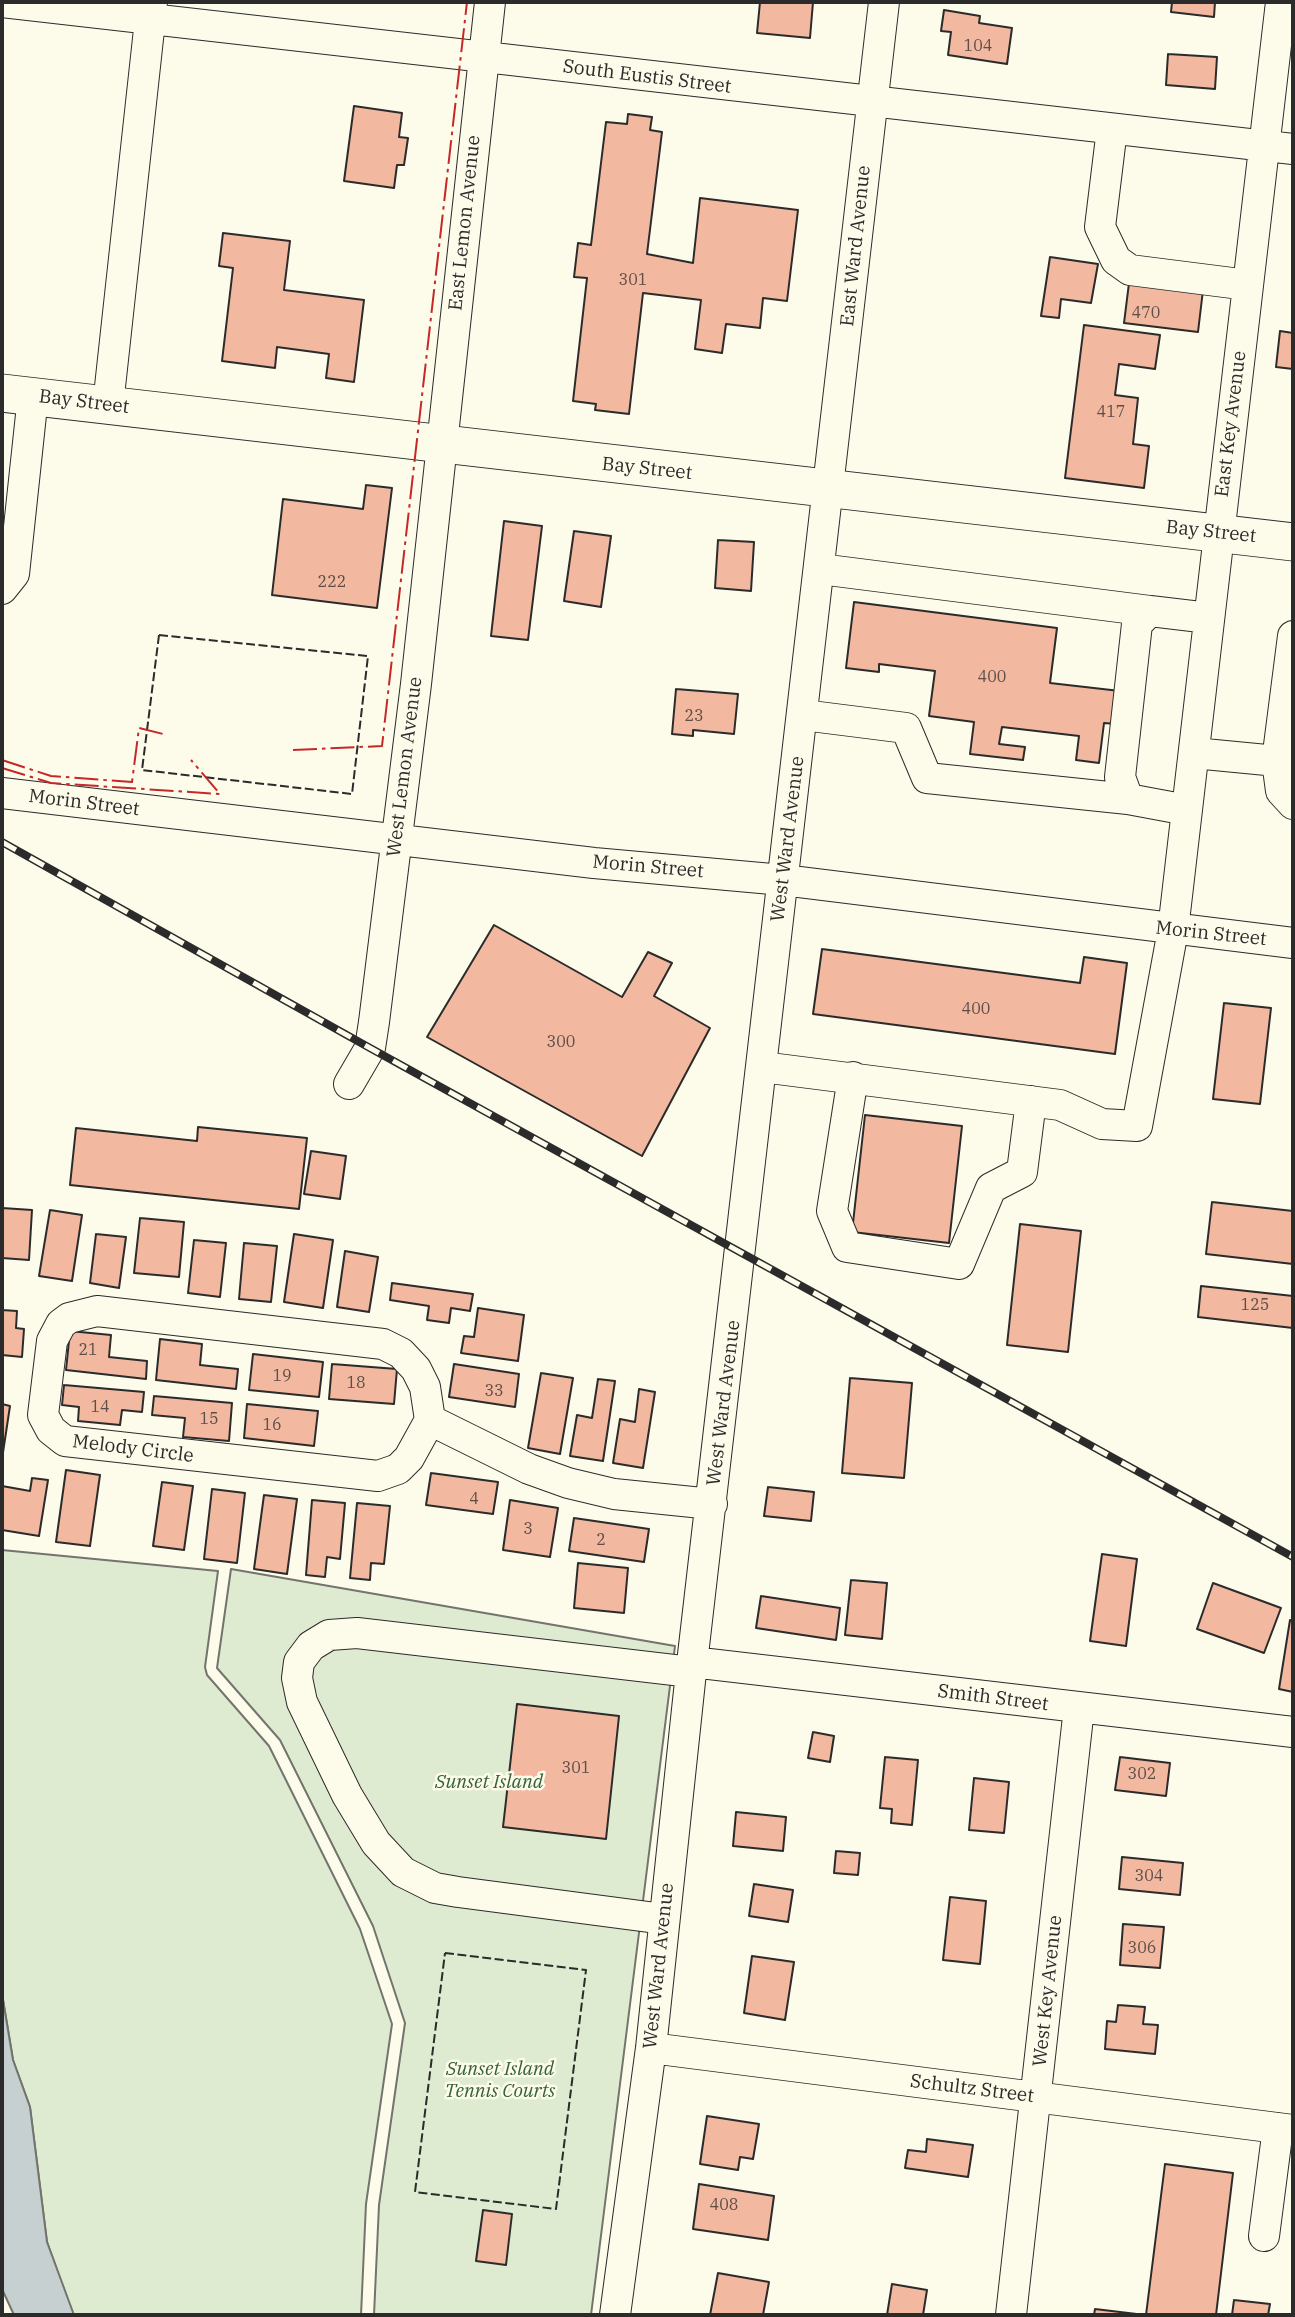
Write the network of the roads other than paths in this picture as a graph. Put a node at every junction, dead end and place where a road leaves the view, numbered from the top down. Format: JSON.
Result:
{"nodes":[{"id":1,"x":2,"y":2,"type":"edge"},
{"id":2,"x":489,"y":2,"type":"edge"},
{"id":3,"x":884,"y":2,"type":"edge"},
{"id":4,"x":1281,"y":2,"type":"edge"},
{"id":5,"x":151,"y":10,"type":"edge"},
{"id":6,"x":483,"y":58,"type":"junction"},
{"id":7,"x":872,"y":102,"type":"junction"},
{"id":8,"x":1112,"y":129,"type":"junction"},
{"id":9,"x":1264,"y":146,"type":"junction"},
{"id":10,"x":1293,"y":149,"type":"edge"},
{"id":11,"x":1248,"y":285,"type":"junction"},
{"id":12,"x":18,"y":394,"type":"edge"},
{"id":13,"x":108,"y":405,"type":"junction"},
{"id":14,"x":440,"y":445,"type":"junction"},
{"id":15,"x":829,"y":489,"type":"junction"},
{"id":16,"x":1219,"y":533,"type":"junction"},
{"id":17,"x":1293,"y":542,"type":"edge"},
{"id":18,"x":820,"y":569,"type":"junction"},
{"id":19,"x":2,"y":589,"type":"edge"},
{"id":20,"x":1150,"y":611,"type":"junction"},
{"id":21,"x":1209,"y":618,"type":"junction"},
{"id":22,"x":1293,"y":636,"type":"edge"},
{"id":23,"x":803,"y":715,"type":"junction"},
{"id":24,"x":1194,"y":753,"type":"junction"},
{"id":25,"x":1277,"y":761,"type":"junction"},
{"id":26,"x":2,"y":793,"type":"edge"},
{"id":27,"x":1128,"y":799,"type":"junction"},
{"id":28,"x":1293,"y":804,"type":"edge"},
{"id":29,"x":1187,"y":810,"type":"junction"},
{"id":30,"x":396,"y":840,"type":"junction"},
{"id":31,"x":783,"y":880,"type":"junction"},
{"id":32,"x":1173,"y":930,"type":"junction"},
{"id":33,"x":1293,"y":943,"type":"edge"},
{"id":34,"x":762,"y":1067,"type":"junction"},
{"id":35,"x":853,"y":1077,"type":"junction"},
{"id":36,"x":349,"y":1084,"type":"dead end"},
{"id":37,"x":1031,"y":1101,"type":"junction"},
{"id":38,"x":429,"y":1420,"type":"junction"},
{"id":39,"x":712,"y":1504,"type":"junction"},
{"id":40,"x":692,"y":1667,"type":"junction"},
{"id":41,"x":1079,"y":1708,"type":"junction"},
{"id":42,"x":1293,"y":1732,"type":"edge"},
{"id":43,"x":664,"y":1920,"type":"junction"},
{"id":44,"x":652,"y":2048,"type":"junction"},
{"id":45,"x":1037,"y":2097,"type":"junction"},
{"id":46,"x":1286,"y":2129,"type":"edge"},
{"id":47,"x":1264,"y":2236,"type":"dead end"},
{"id":48,"x":615,"y":2315,"type":"edge"},
{"id":49,"x":1011,"y":2315,"type":"edge"}],
"edges":[{"from":1,"to":5,"type":"street","name":"South Eustis Street"},
{"from":2,"to":6,"type":"street","name":"East Lemon Avenue"},
{"from":3,"to":7,"type":"street","name":"East Ward Avenue"},
{"from":4,"to":9,"type":"street","name":"East Key Avenue"},
{"from":5,"to":6,"type":"street","name":"South Eustis Street"},
{"from":5,"to":13,"type":"street"},
{"from":6,"to":7,"type":"street","name":"South Eustis Street"},
{"from":6,"to":14,"type":"street","name":"East Lemon Avenue"},
{"from":7,"to":8,"type":"street","name":"South Eustis Street"},
{"from":7,"to":15,"type":"street","name":"East Ward Avenue"},
{"from":8,"to":9,"type":"street","name":"South Eustis Street"},
{"from":8,"to":11,"type":"street"},
{"from":9,"to":10,"type":"street","name":"South Eustis Street"},
{"from":9,"to":11,"type":"street","name":"East Key Avenue"},
{"from":11,"to":16,"type":"street","name":"East Key Avenue"},
{"from":12,"to":13,"type":"main road","name":"Bay Street"},
{"from":12,"to":19,"type":"street"},
{"from":13,"to":14,"type":"main road","name":"Bay Street"},
{"from":14,"to":15,"type":"main road","name":"Bay Street"},
{"from":14,"to":30,"type":"street","name":"West Lemon Avenue"},
{"from":15,"to":16,"type":"main road","name":"Bay Street"},
{"from":15,"to":18,"type":"street","name":"West Ward Avenue"},
{"from":16,"to":17,"type":"main road","name":"Bay Street"},
{"from":16,"to":21,"type":"street","name":"East Key Avenue"},
{"from":18,"to":20,"type":"street"},
{"from":18,"to":23,"type":"street","name":"West Ward Avenue"},
{"from":20,"to":21,"type":"street"},
{"from":20,"to":27,"type":"street"},
{"from":21,"to":24,"type":"street","name":"East Key Avenue"},
{"from":22,"to":25,"type":"street"},
{"from":23,"to":27,"type":"street"},
{"from":23,"to":31,"type":"street","name":"West Ward Avenue"},
{"from":24,"to":25,"type":"street"},
{"from":24,"to":29,"type":"street","name":"East Key Avenue"},
{"from":25,"to":28,"type":"street"},
{"from":26,"to":30,"type":"street","name":"Morin Street"},
{"from":27,"to":29,"type":"street"},
{"from":29,"to":32,"type":"street","name":"East Key Avenue"},
{"from":30,"to":31,"type":"street","name":"Morin Street"},
{"from":30,"to":36,"type":"street","name":"West Lemon Avenue"},
{"from":31,"to":32,"type":"street","name":"Morin Street"},
{"from":31,"to":34,"type":"street","name":"West Ward Avenue"},
{"from":32,"to":33,"type":"street","name":"Morin Street"},
{"from":32,"to":37,"type":"street","name":"East Key Avenue"},
{"from":34,"to":35,"type":"street"},
{"from":34,"to":39,"type":"street","name":"West Ward Avenue"},
{"from":35,"to":37,"type":"street"},
{"from":35,"to":37,"type":"street"},
{"from":38,"to":38,"type":"street","name":"Melody Circle"},
{"from":38,"to":39,"type":"street"},
{"from":39,"to":40,"type":"street","name":"West Ward Avenue"},
{"from":40,"to":41,"type":"street","name":"Smith Street"},
{"from":40,"to":43,"type":"street","name":"West Ward Avenue"},
{"from":40,"to":43,"type":"street","name":"Smith Street"},
{"from":41,"to":42,"type":"street","name":"Smith Street"},
{"from":41,"to":45,"type":"street","name":"West Key Avenue"},
{"from":43,"to":44,"type":"street","name":"West Ward Avenue"},
{"from":44,"to":45,"type":"street","name":"Schultz Street"},
{"from":44,"to":48,"type":"street","name":"West Ward Avenue"},
{"from":45,"to":46,"type":"street","name":"Schultz Street"},
{"from":45,"to":49,"type":"street","name":"West Key Avenue"},
{"from":46,"to":47,"type":"street"}]}
